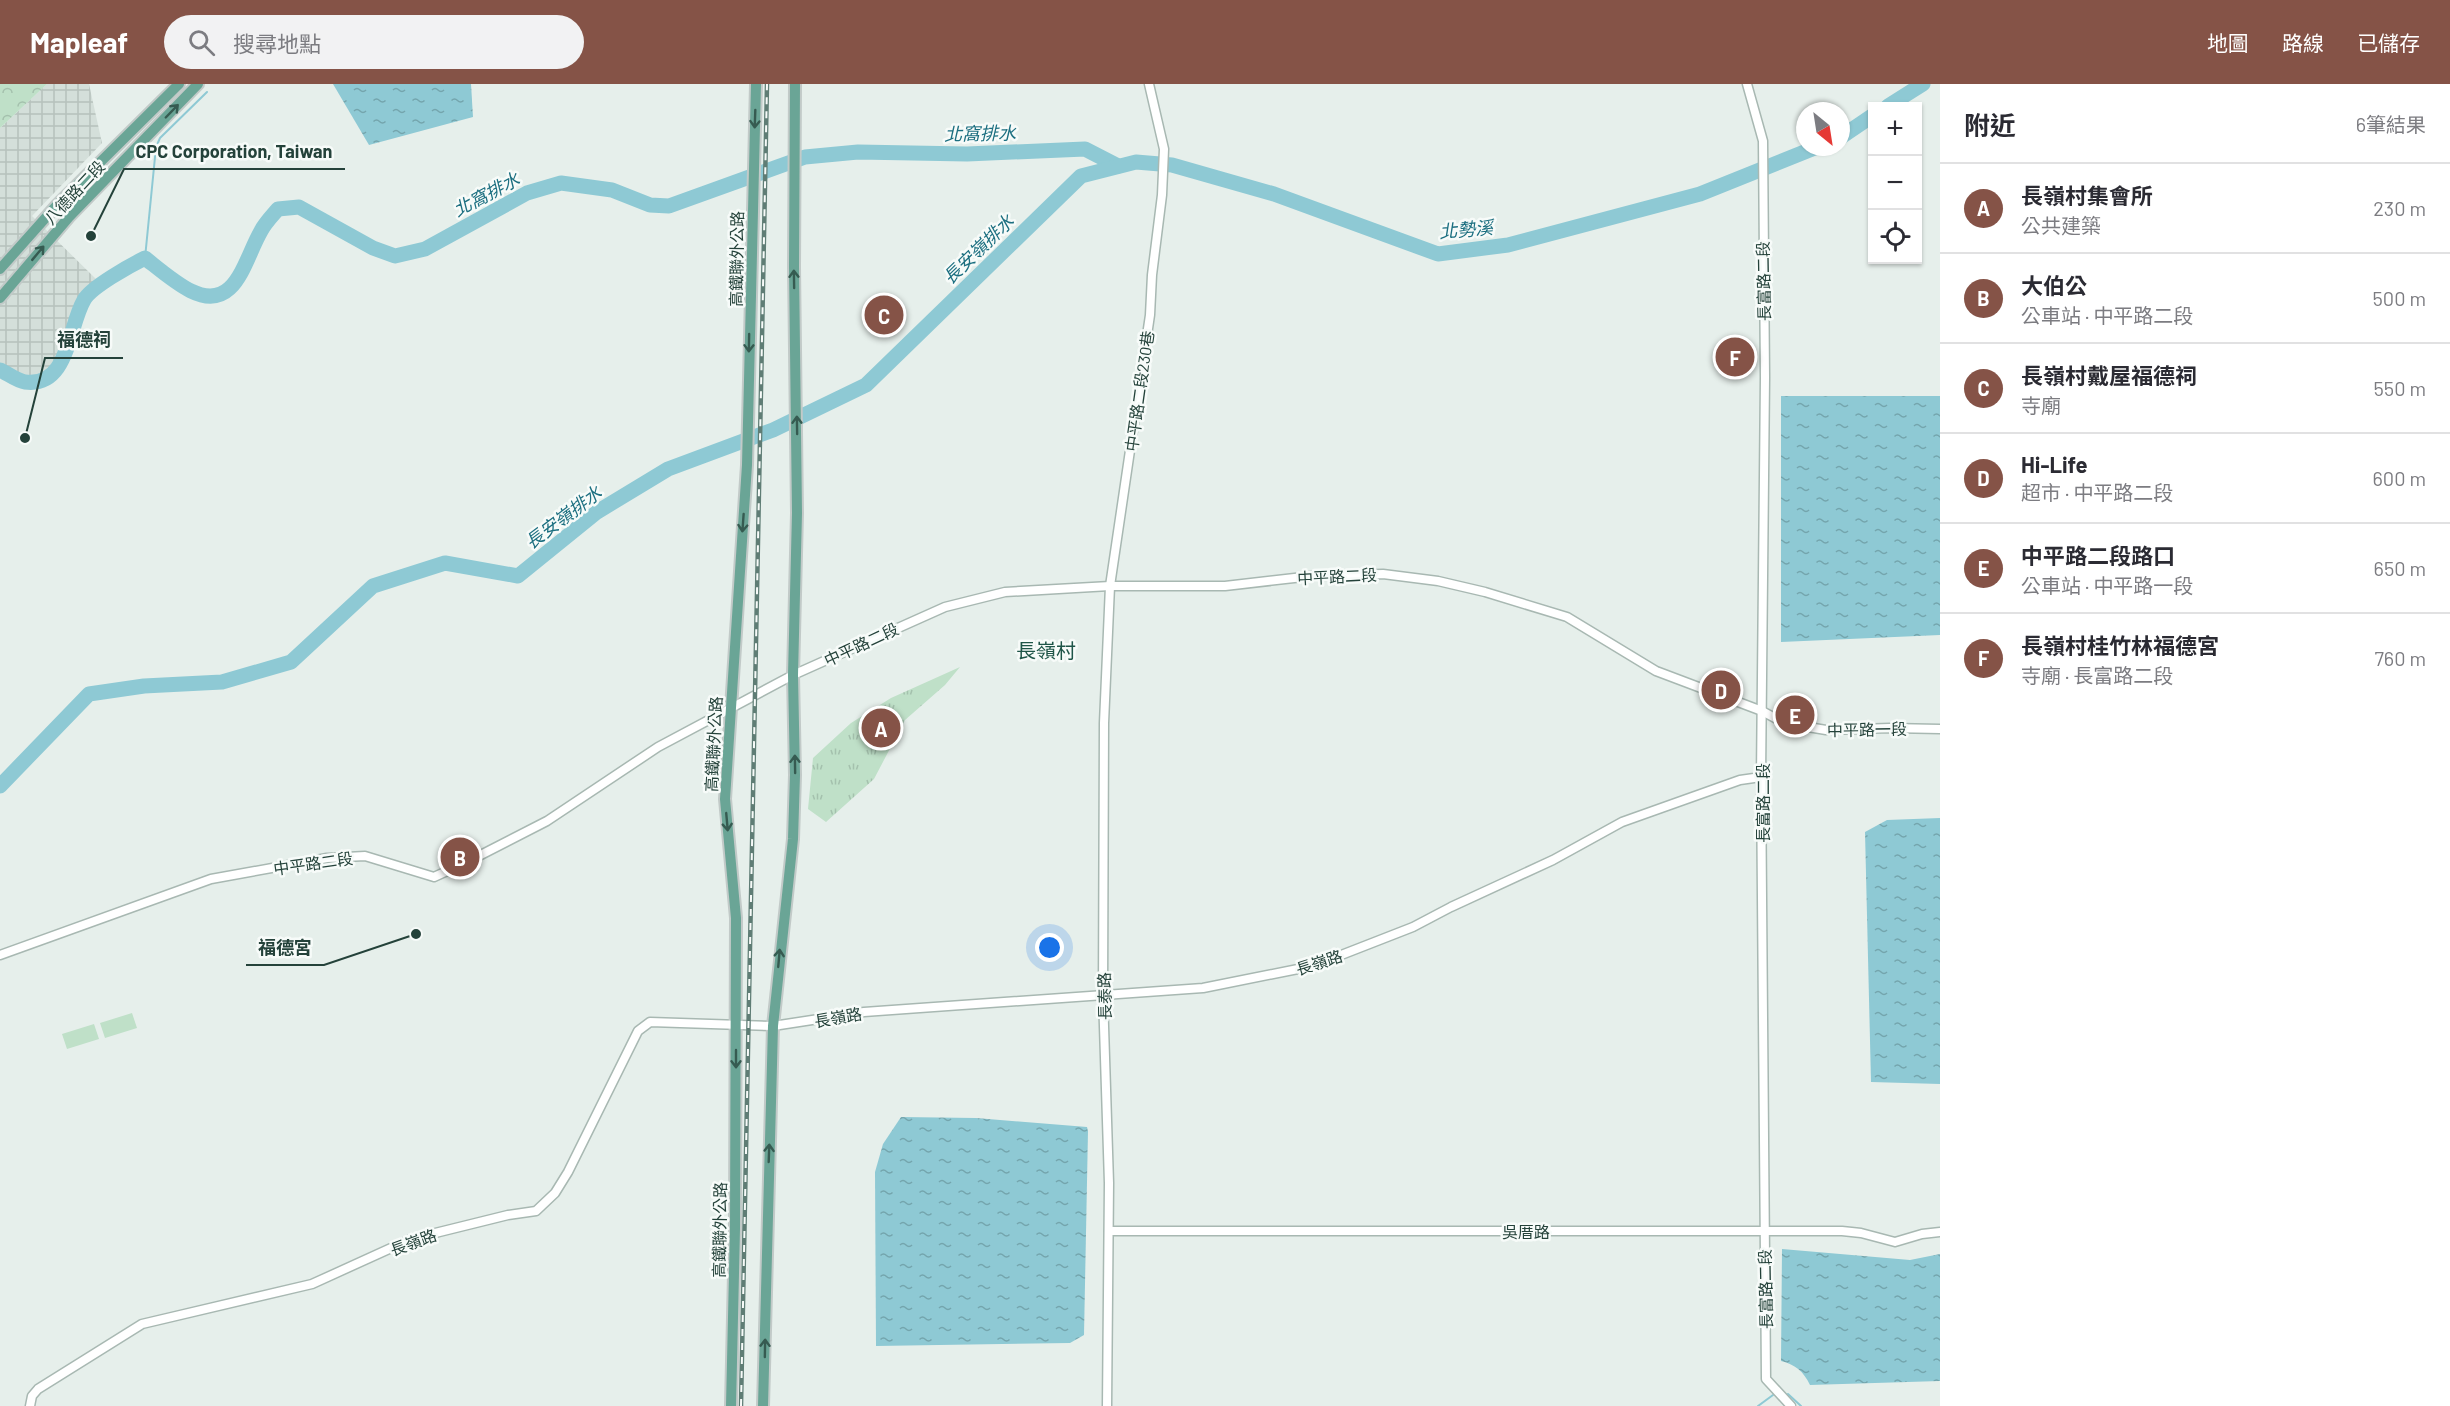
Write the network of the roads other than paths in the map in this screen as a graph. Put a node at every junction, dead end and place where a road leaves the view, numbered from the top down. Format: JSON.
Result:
{"nodes":[{"id":1,"x":179,"y":84,"type":"edge"},
{"id":2,"x":198,"y":84,"type":"edge"},
{"id":3,"x":756,"y":84,"type":"edge"},
{"id":4,"x":795,"y":84,"type":"edge"},
{"id":5,"x":1149,"y":84,"type":"edge"},
{"id":6,"x":1747,"y":84,"type":"edge"},
{"id":7,"x":57,"y":205,"type":"junction"},
{"id":8,"x":69,"y":216,"type":"junction"},
{"id":9,"x":0,"y":269,"type":"edge"},
{"id":10,"x":0,"y":298,"type":"edge"},
{"id":11,"x":1110,"y":586,"type":"junction"},
{"id":12,"x":793,"y":675,"type":"junction"},
{"id":13,"x":730,"y":708,"type":"junction"},
{"id":14,"x":1762,"y":711,"type":"junction"},
{"id":15,"x":1940,"y":729,"type":"edge"},
{"id":16,"x":1761,"y":777,"type":"junction"},
{"id":17,"x":0,"y":955,"type":"edge"},
{"id":18,"x":1103,"y":995,"type":"junction"},
{"id":19,"x":736,"y":1026,"type":"junction"},
{"id":20,"x":773,"y":1026,"type":"junction"},
{"id":21,"x":1109,"y":1231,"type":"junction"},
{"id":22,"x":1764,"y":1232,"type":"junction"},
{"id":23,"x":1940,"y":1232,"type":"edge"},
{"id":24,"x":30,"y":1406,"type":"edge"},
{"id":25,"x":731,"y":1406,"type":"edge"},
{"id":26,"x":764,"y":1406,"type":"edge"},
{"id":27,"x":1107,"y":1406,"type":"edge"},
{"id":28,"x":1791,"y":1406,"type":"edge"}],
"edges":[{"from":1,"to":7,"type":"main road","name":"八德路二段"},
{"from":8,"to":2,"type":"main road","name":"八德路二段","one_way":true},
{"from":3,"to":13,"type":"main road","name":"高鐵聯外公路","one_way":true},
{"from":12,"to":4,"type":"main road","one_way":true},
{"from":5,"to":11,"type":"street","name":"中平路二段230巷"},
{"from":6,"to":14,"type":"street","name":"長富路二段"},
{"from":7,"to":8,"type":"street"},
{"from":7,"to":9,"type":"main road","name":"八德路二段"},
{"from":10,"to":8,"type":"main road","name":"八德路二段","one_way":true},
{"from":11,"to":12,"type":"street","name":"中平路二段"},
{"from":11,"to":14,"type":"street","name":"中平路二段"},
{"from":11,"to":18,"type":"street","name":"長泰路"},
{"from":12,"to":13,"type":"street","name":"中平路二段"},
{"from":20,"to":12,"type":"main road","one_way":true},
{"from":13,"to":17,"type":"street","name":"中平路二段"},
{"from":13,"to":19,"type":"main road","name":"高鐵聯外公路","one_way":true},
{"from":14,"to":15,"type":"street","name":"中平路一段"},
{"from":14,"to":16,"type":"street","name":"長富路二段"},
{"from":16,"to":18,"type":"street","name":"長嶺路"},
{"from":16,"to":22,"type":"street","name":"長富路二段"},
{"from":18,"to":20,"type":"street","name":"長嶺路"},
{"from":18,"to":21,"type":"street","name":"長泰路"},
{"from":19,"to":20,"type":"street","name":"長嶺路"},
{"from":19,"to":24,"type":"street","name":"長嶺路"},
{"from":19,"to":25,"type":"main road","name":"高鐵聯外公路","one_way":true},
{"from":26,"to":20,"type":"main road","one_way":true},
{"from":21,"to":22,"type":"street","name":"吳厝路"},
{"from":21,"to":27,"type":"street","name":"長泰路"},
{"from":22,"to":23,"type":"street","name":"吳厝路"},
{"from":22,"to":28,"type":"street","name":"長富路二段"}]}
